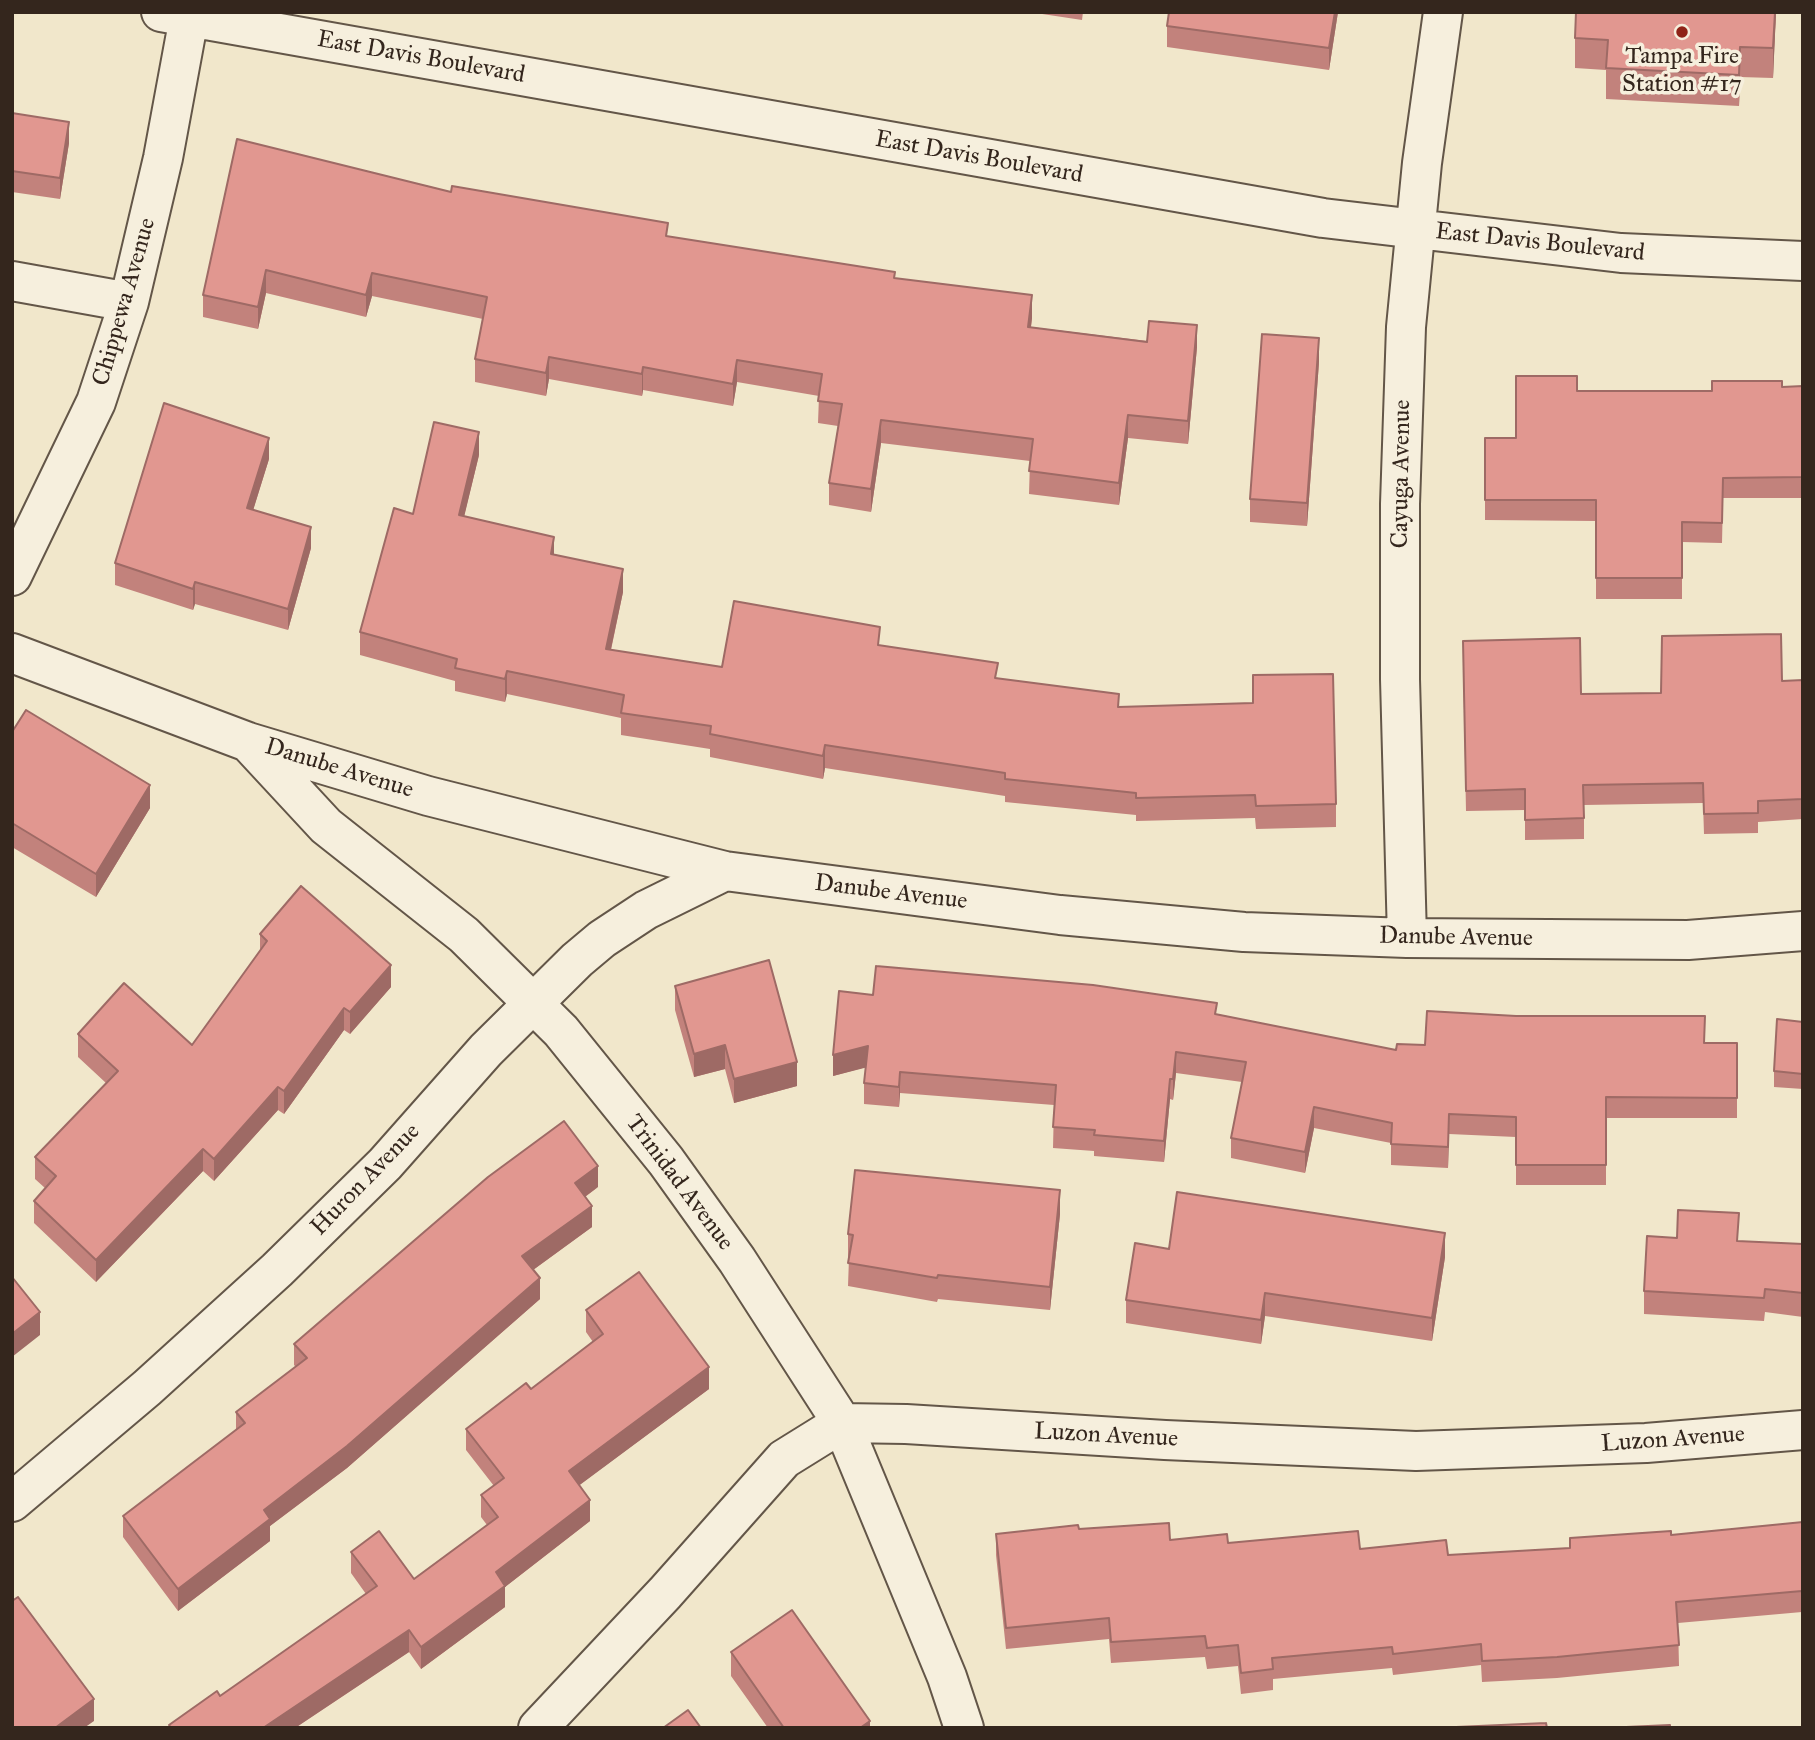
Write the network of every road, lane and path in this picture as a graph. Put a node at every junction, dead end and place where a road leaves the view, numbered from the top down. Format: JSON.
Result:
{"nodes":[{"id":1,"x":1443,"y":12,"type":"edge"},
{"id":2,"x":180,"y":14,"type":"edge"},
{"id":3,"x":1415,"y":230,"type":"junction"},
{"id":4,"x":1803,"y":261,"type":"edge"},
{"id":5,"x":12,"y":281,"type":"edge"},
{"id":6,"x":129,"y":302,"type":"junction"},
{"id":7,"x":12,"y":576,"type":"edge"},
{"id":8,"x":12,"y":653,"type":"edge"},
{"id":9,"x":248,"y":742,"type":"junction"},
{"id":10,"x":725,"y":871,"type":"junction"},
{"id":11,"x":1803,"y":931,"type":"edge"},
{"id":12,"x":1407,"y":938,"type":"junction"},
{"id":13,"x":532,"y":1004,"type":"junction"},
{"id":14,"x":842,"y":1423,"type":"junction"},
{"id":15,"x":1803,"y":1430,"type":"edge"},
{"id":16,"x":12,"y":1502,"type":"edge"},
{"id":17,"x":538,"y":1728,"type":"edge"},
{"id":18,"x":964,"y":1728,"type":"edge"}],
"edges":[{"from":1,"to":3,"type":"street","name":"Cayuga Avenue"},
{"from":2,"to":3,"type":"street","name":"East Davis Boulevard"},
{"from":2,"to":6,"type":"street","name":"Chippewa Avenue"},
{"from":3,"to":4,"type":"street","name":"East Davis Boulevard"},
{"from":3,"to":12,"type":"street","name":"Cayuga Avenue"},
{"from":5,"to":6,"type":"street"},
{"from":6,"to":7,"type":"street","name":"Chippewa Avenue"},
{"from":8,"to":9,"type":"street","name":"Danube Avenue"},
{"from":9,"to":10,"type":"street","name":"Danube Avenue"},
{"from":9,"to":13,"type":"street","name":"Trinidad Avenue"},
{"from":10,"to":12,"type":"street","name":"Danube Avenue"},
{"from":10,"to":13,"type":"street","name":"Huron Avenue"},
{"from":11,"to":12,"type":"street","name":"Danube Avenue"},
{"from":13,"to":14,"type":"street","name":"Trinidad Avenue"},
{"from":13,"to":16,"type":"street","name":"Huron Avenue"},
{"from":14,"to":15,"type":"street","name":"Luzon Avenue"},
{"from":14,"to":17,"type":"street"},
{"from":14,"to":18,"type":"street","name":"Trinidad Avenue"}]}
